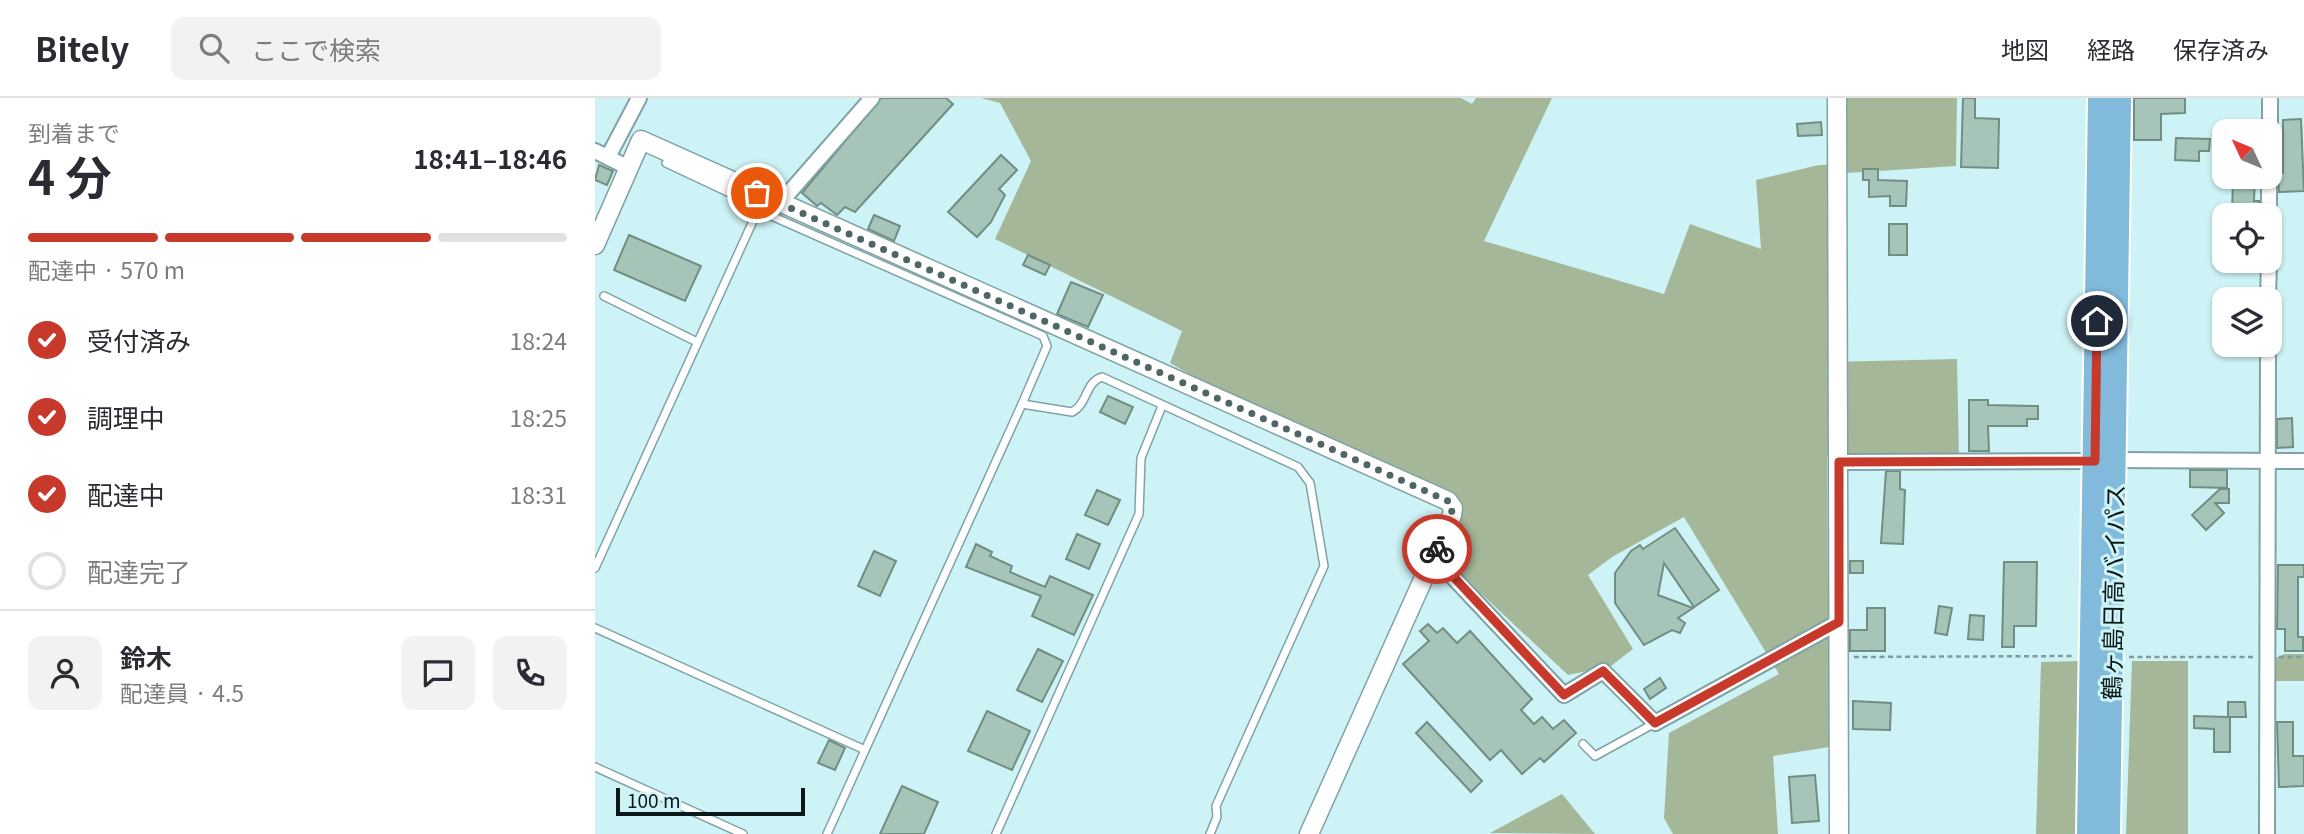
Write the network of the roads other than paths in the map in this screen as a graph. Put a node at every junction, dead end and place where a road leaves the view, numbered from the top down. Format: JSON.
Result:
{"nodes":[{"id":1,"x":639,"y":98,"type":"edge"},
{"id":2,"x":872,"y":98,"type":"edge"},
{"id":3,"x":1837,"y":98,"type":"edge"},
{"id":4,"x":2100,"y":98,"type":"edge"},
{"id":5,"x":2119,"y":98,"type":"edge"},
{"id":6,"x":2270,"y":98,"type":"edge"},
{"id":7,"x":2270,"y":119,"type":"edge"},
{"id":8,"x":601,"y":154,"type":"edge"},
{"id":9,"x":666,"y":163,"type":"dead end"},
{"id":10,"x":629,"y":167,"type":"junction"},
{"id":11,"x":780,"y":203,"type":"junction"},
{"id":12,"x":758,"y":210,"type":"junction"},
{"id":13,"x":595,"y":245,"type":"edge"},
{"id":14,"x":604,"y":296,"type":"dead end"},
{"id":15,"x":698,"y":342,"type":"junction"},
{"id":16,"x":2268,"y":357,"type":"edge"},
{"id":17,"x":1022,"y":404,"type":"junction"},
{"id":18,"x":1162,"y":406,"type":"junction"},
{"id":19,"x":2104,"y":460,"type":"junction"},
{"id":20,"x":2267,"y":461,"type":"junction"},
{"id":21,"x":2304,"y":461,"type":"edge"},
{"id":22,"x":1839,"y":462,"type":"junction"},
{"id":23,"x":1434,"y":556,"type":"junction"},
{"id":24,"x":595,"y":568,"type":"edge"},
{"id":25,"x":1839,"y":622,"type":"junction"},
{"id":26,"x":595,"y":628,"type":"edge"},
{"id":27,"x":2101,"y":657,"type":"junction"},
{"id":28,"x":1655,"y":723,"type":"junction"},
{"id":29,"x":1583,"y":744,"type":"dead end"},
{"id":30,"x":865,"y":750,"type":"junction"},
{"id":31,"x":595,"y":767,"type":"edge"},
{"id":32,"x":743,"y":834,"type":"edge"},
{"id":33,"x":827,"y":834,"type":"edge"},
{"id":34,"x":996,"y":834,"type":"edge"},
{"id":35,"x":1210,"y":834,"type":"edge"},
{"id":36,"x":1309,"y":834,"type":"edge"},
{"id":37,"x":1839,"y":834,"type":"edge"},
{"id":38,"x":2089,"y":834,"type":"edge"},
{"id":39,"x":2108,"y":834,"type":"edge"},
{"id":40,"x":2267,"y":834,"type":"edge"}],
"edges":[{"from":1,"to":8,"type":"street"},
{"from":2,"to":11,"type":"street"},
{"from":3,"to":22,"type":"street"},
{"from":4,"to":19,"type":"highway","name":"鶴ヶ島日高バイパス"},
{"from":5,"to":19,"type":"highway","name":"鶴ヶ島日高バイパス"},
{"from":6,"to":7,"type":"street"},
{"from":8,"to":10,"type":"street"},
{"from":9,"to":12,"type":"lane"},
{"from":10,"to":11,"type":"street"},
{"from":10,"to":13,"type":"street"},
{"from":11,"to":23,"type":"street"},
{"from":12,"to":15,"type":"lane"},
{"from":12,"to":17,"type":"lane"},
{"from":14,"to":15,"type":"lane"},
{"from":15,"to":24,"type":"lane"},
{"from":16,"to":20,"type":"street"},
{"from":17,"to":18,"type":"lane"},
{"from":17,"to":30,"type":"lane"},
{"from":18,"to":34,"type":"lane"},
{"from":18,"to":35,"type":"lane"},
{"from":19,"to":20,"type":"street"},
{"from":19,"to":22,"type":"street"},
{"from":19,"to":27,"type":"highway","name":"鶴ヶ島日高バイパス"},
{"from":20,"to":21,"type":"street"},
{"from":20,"to":40,"type":"street"},
{"from":22,"to":25,"type":"street"},
{"from":23,"to":28,"type":"street"},
{"from":23,"to":36,"type":"street"},
{"from":25,"to":28,"type":"street"},
{"from":25,"to":37,"type":"street"},
{"from":26,"to":30,"type":"lane"},
{"from":27,"to":38,"type":"highway","name":"鶴ヶ島日高バイパス"},
{"from":27,"to":39,"type":"highway","name":"鶴ヶ島日高バイパス"},
{"from":28,"to":29,"type":"lane"},
{"from":30,"to":33,"type":"lane"},
{"from":31,"to":32,"type":"lane"}]}
